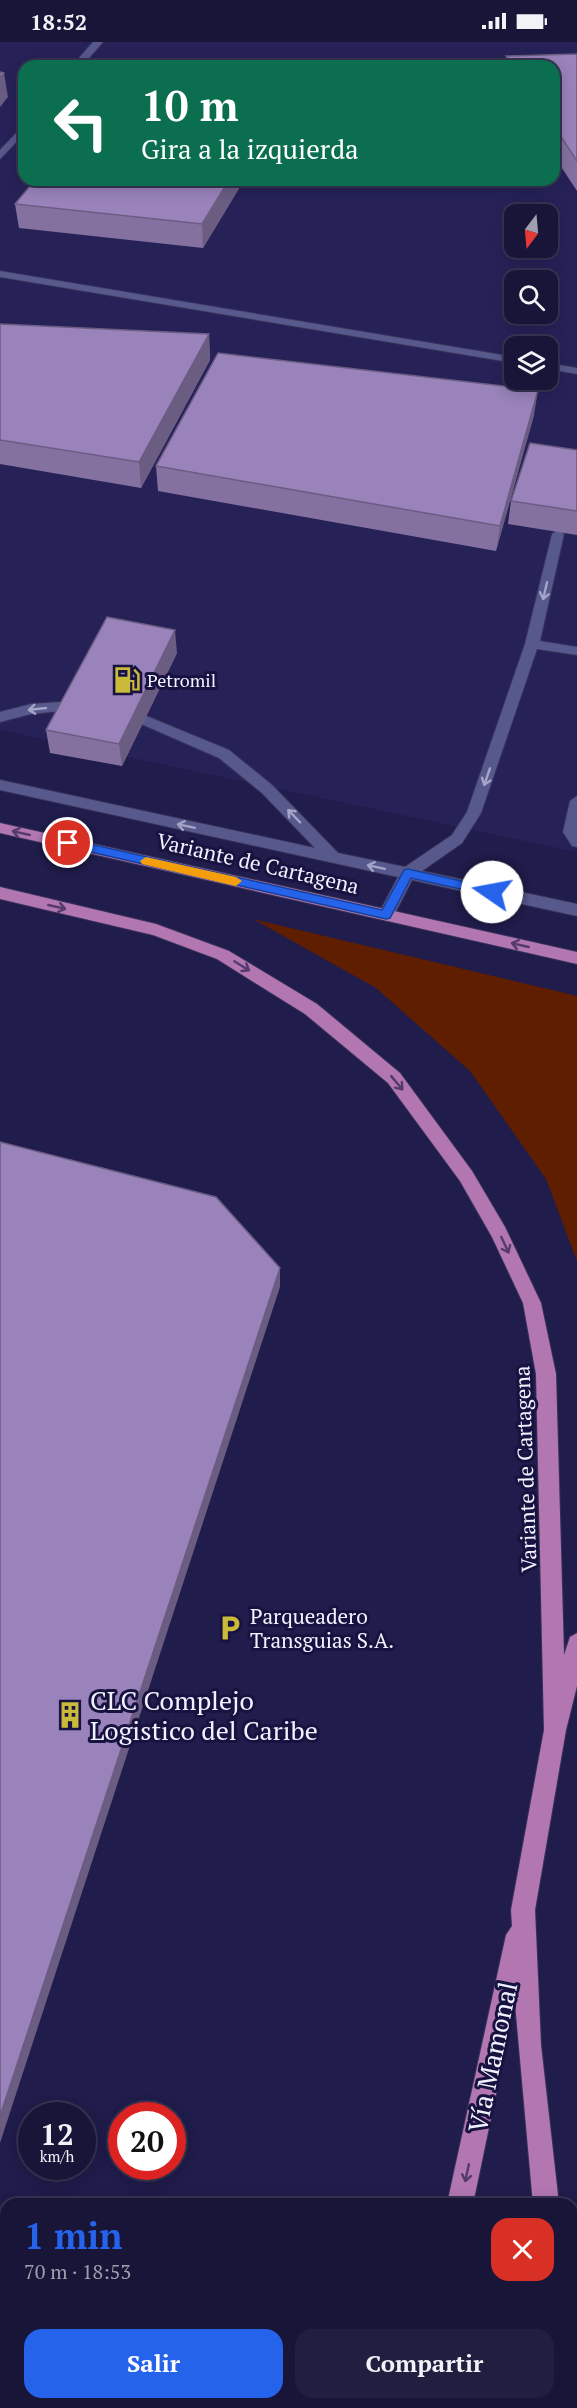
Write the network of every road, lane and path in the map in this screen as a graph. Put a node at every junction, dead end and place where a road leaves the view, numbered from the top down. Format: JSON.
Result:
{"nodes":[{"id":1,"x":98,"y":42,"type":"edge"},
{"id":2,"x":82,"y":60,"type":"edge"},
{"id":3,"x":18,"y":135,"type":"edge"},
{"id":4,"x":0,"y":156,"type":"edge"},
{"id":5,"x":0,"y":274,"type":"edge"},
{"id":6,"x":504,"y":358,"type":"edge"},
{"id":7,"x":558,"y":368,"type":"edge"},
{"id":8,"x":577,"y":371,"type":"edge"},
{"id":9,"x":558,"y":534,"type":"edge"},
{"id":10,"x":532,"y":644,"type":"junction"},
{"id":11,"x":577,"y":651,"type":"edge"},
{"id":12,"x":75,"y":706,"type":"edge"},
{"id":13,"x":0,"y":717,"type":"edge"},
{"id":14,"x":144,"y":720,"type":"edge"},
{"id":15,"x":0,"y":785,"type":"edge"},
{"id":16,"x":577,"y":801,"type":"edge"},
{"id":17,"x":0,"y":828,"type":"edge"},
{"id":18,"x":577,"y":842,"type":"edge"},
{"id":19,"x":334,"y":858,"type":"junction"},
{"id":20,"x":408,"y":873,"type":"junction"},
{"id":21,"x":0,"y":893,"type":"edge"},
{"id":22,"x":577,"y":910,"type":"edge"},
{"id":23,"x":386,"y":915,"type":"junction"},
{"id":24,"x":577,"y":958,"type":"edge"},
{"id":25,"x":577,"y":1644,"type":"edge"},
{"id":26,"x":555,"y":1730,"type":"junction"},
{"id":27,"x":523,"y":1910,"type":"junction"},
{"id":28,"x":461,"y":2198,"type":"edge"},
{"id":29,"x":545,"y":2198,"type":"edge"}],
"edges":[{"from":1,"to":2,"type":"lane"},
{"from":3,"to":4,"type":"lane"},
{"from":5,"to":6,"type":"lane"},
{"from":7,"to":8,"type":"lane"},
{"from":9,"to":10,"type":"lane","one_way":true},
{"from":10,"to":11,"type":"lane"},
{"from":10,"to":20,"type":"lane","one_way":true},
{"from":12,"to":13,"type":"lane","one_way":true},
{"from":19,"to":14,"type":"lane","one_way":true},
{"from":19,"to":15,"type":"lane","one_way":true},
{"from":16,"to":18,"type":"lane"},
{"from":23,"to":17,"type":"main road","name":"Variante de Cartagena","one_way":true},
{"from":20,"to":19,"type":"lane","one_way":true},
{"from":20,"to":22,"type":"lane"},
{"from":20,"to":23,"type":"lane"},
{"from":21,"to":26,"type":"main road","name":"Variante de Cartagena","one_way":true},
{"from":24,"to":23,"type":"main road","name":"Variante de Cartagena","one_way":true},
{"from":25,"to":26,"type":"main road"},
{"from":26,"to":27,"type":"main road"},
{"from":27,"to":28,"type":"main road","name":"Vía Mamonal","one_way":true},
{"from":27,"to":29,"type":"main road"}]}
